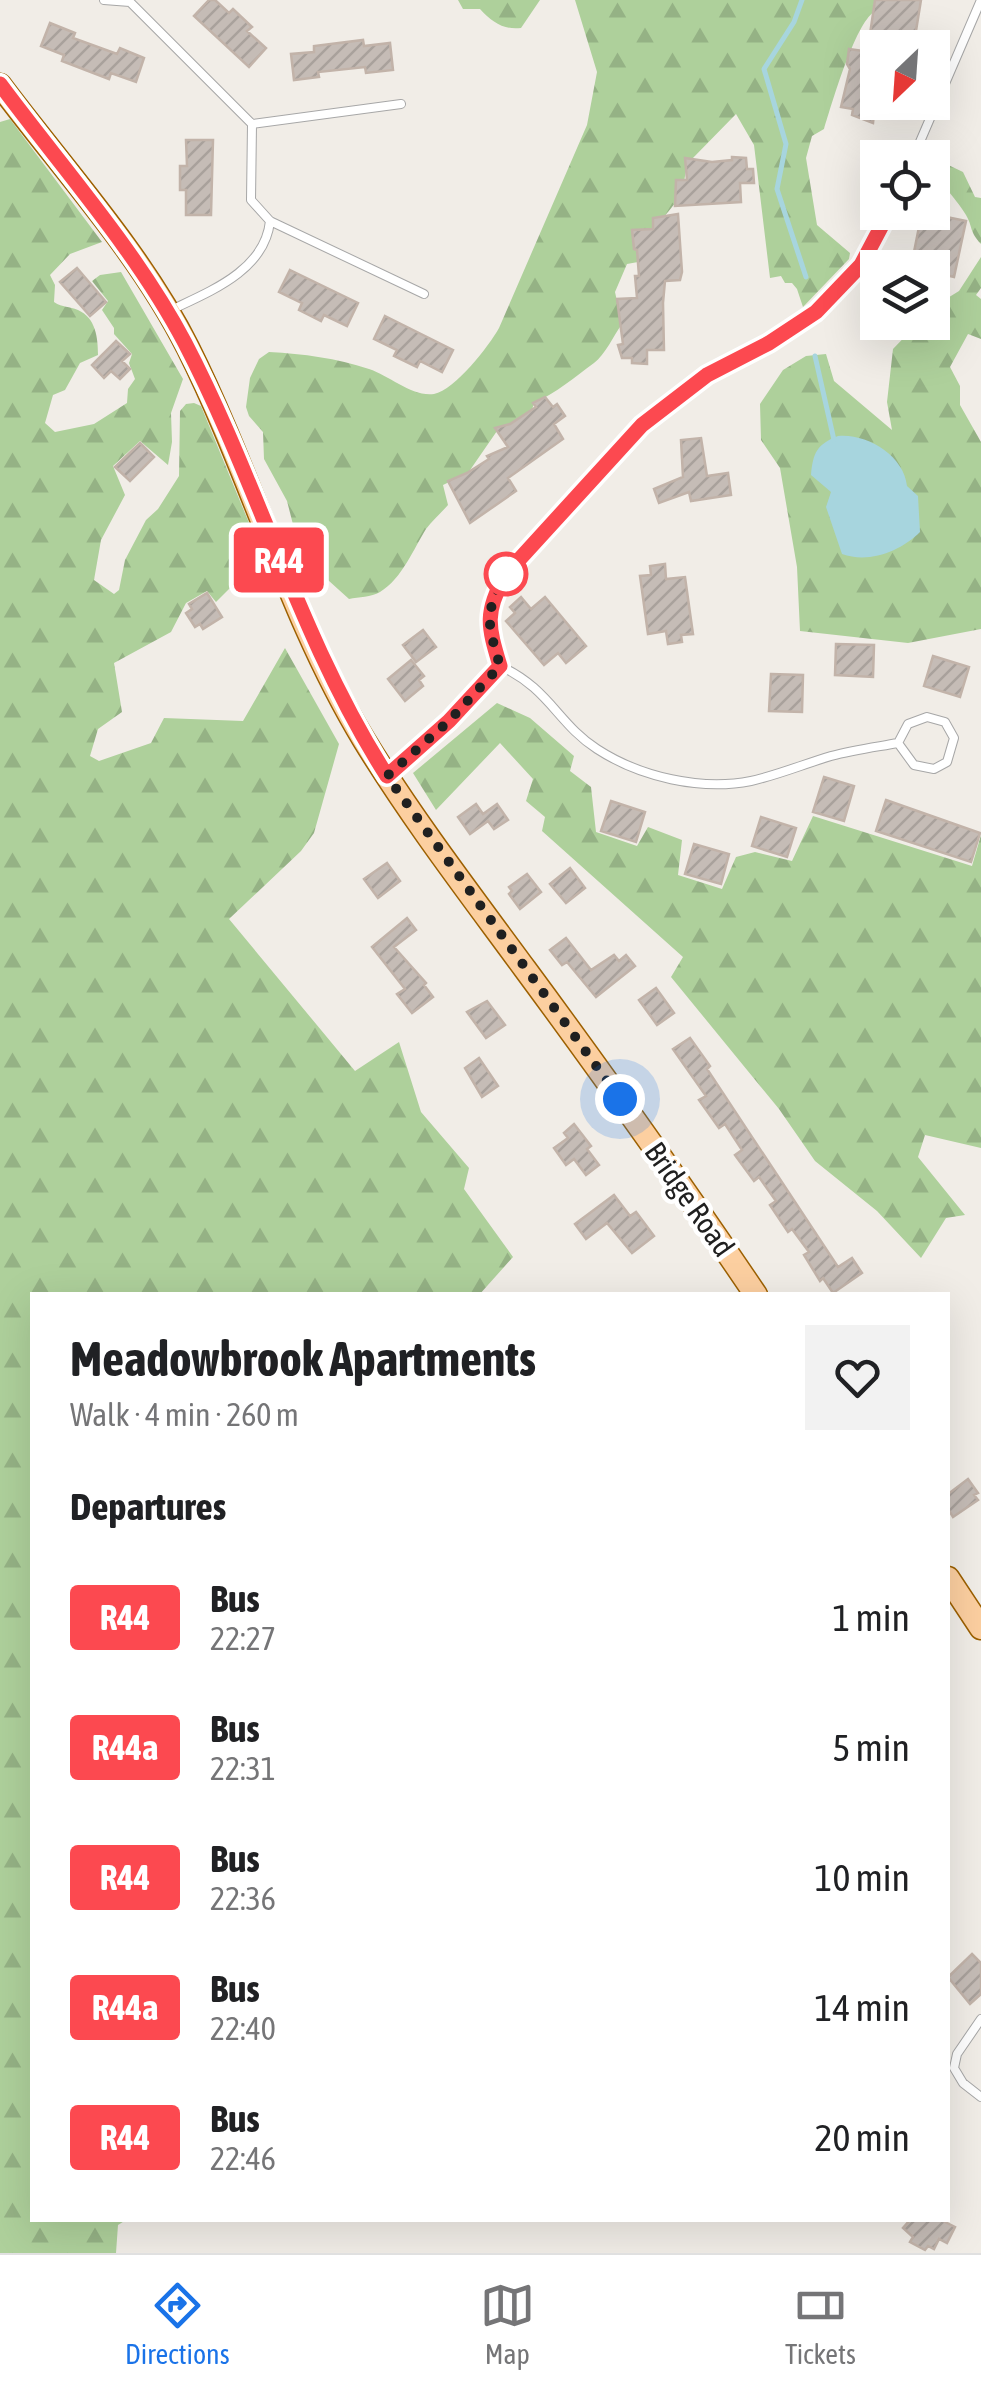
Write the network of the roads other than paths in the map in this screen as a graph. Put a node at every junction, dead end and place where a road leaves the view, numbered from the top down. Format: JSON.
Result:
{"nodes":[{"id":1,"x":104,"y":0,"type":"edge"},
{"id":2,"x":981,"y":0,"type":"edge"},
{"id":3,"x":130,"y":1,"type":"edge"},
{"id":4,"x":0,"y":84,"type":"edge"},
{"id":5,"x":401,"y":104,"type":"dead end"},
{"id":6,"x":252,"y":124,"type":"junction"},
{"id":7,"x":921,"y":140,"type":"edge"},
{"id":8,"x":270,"y":222,"type":"junction"},
{"id":9,"x":879,"y":230,"type":"edge"},
{"id":10,"x":424,"y":294,"type":"dead end"},
{"id":11,"x":168,"y":312,"type":"junction"},
{"id":12,"x":500,"y":666,"type":"junction"},
{"id":13,"x":898,"y":743,"type":"junction"},
{"id":14,"x":387,"y":776,"type":"junction"},
{"id":15,"x":754,"y":1292,"type":"edge"},
{"id":16,"x":950,"y":1581,"type":"edge"},
{"id":17,"x":981,"y":1628,"type":"edge"},
{"id":18,"x":981,"y":2019,"type":"edge"},
{"id":19,"x":981,"y":2098,"type":"edge"}],
"edges":[{"from":1,"to":3,"type":"lane"},
{"from":2,"to":7,"type":"lane"},
{"from":3,"to":6,"type":"lane"},
{"from":4,"to":11,"type":"main road","name":"Bridge Road"},
{"from":5,"to":6,"type":"lane"},
{"from":6,"to":8,"type":"lane"},
{"from":8,"to":10,"type":"lane"},
{"from":8,"to":11,"type":"lane"},
{"from":9,"to":12,"type":"lane"},
{"from":11,"to":14,"type":"main road","name":"Bridge Road"},
{"from":12,"to":13,"type":"lane"},
{"from":12,"to":14,"type":"lane"},
{"from":13,"to":13,"type":"lane"},
{"from":14,"to":15,"type":"main road","name":"Bridge Road"},
{"from":16,"to":17,"type":"main road"},
{"from":18,"to":19,"type":"lane"}]}
